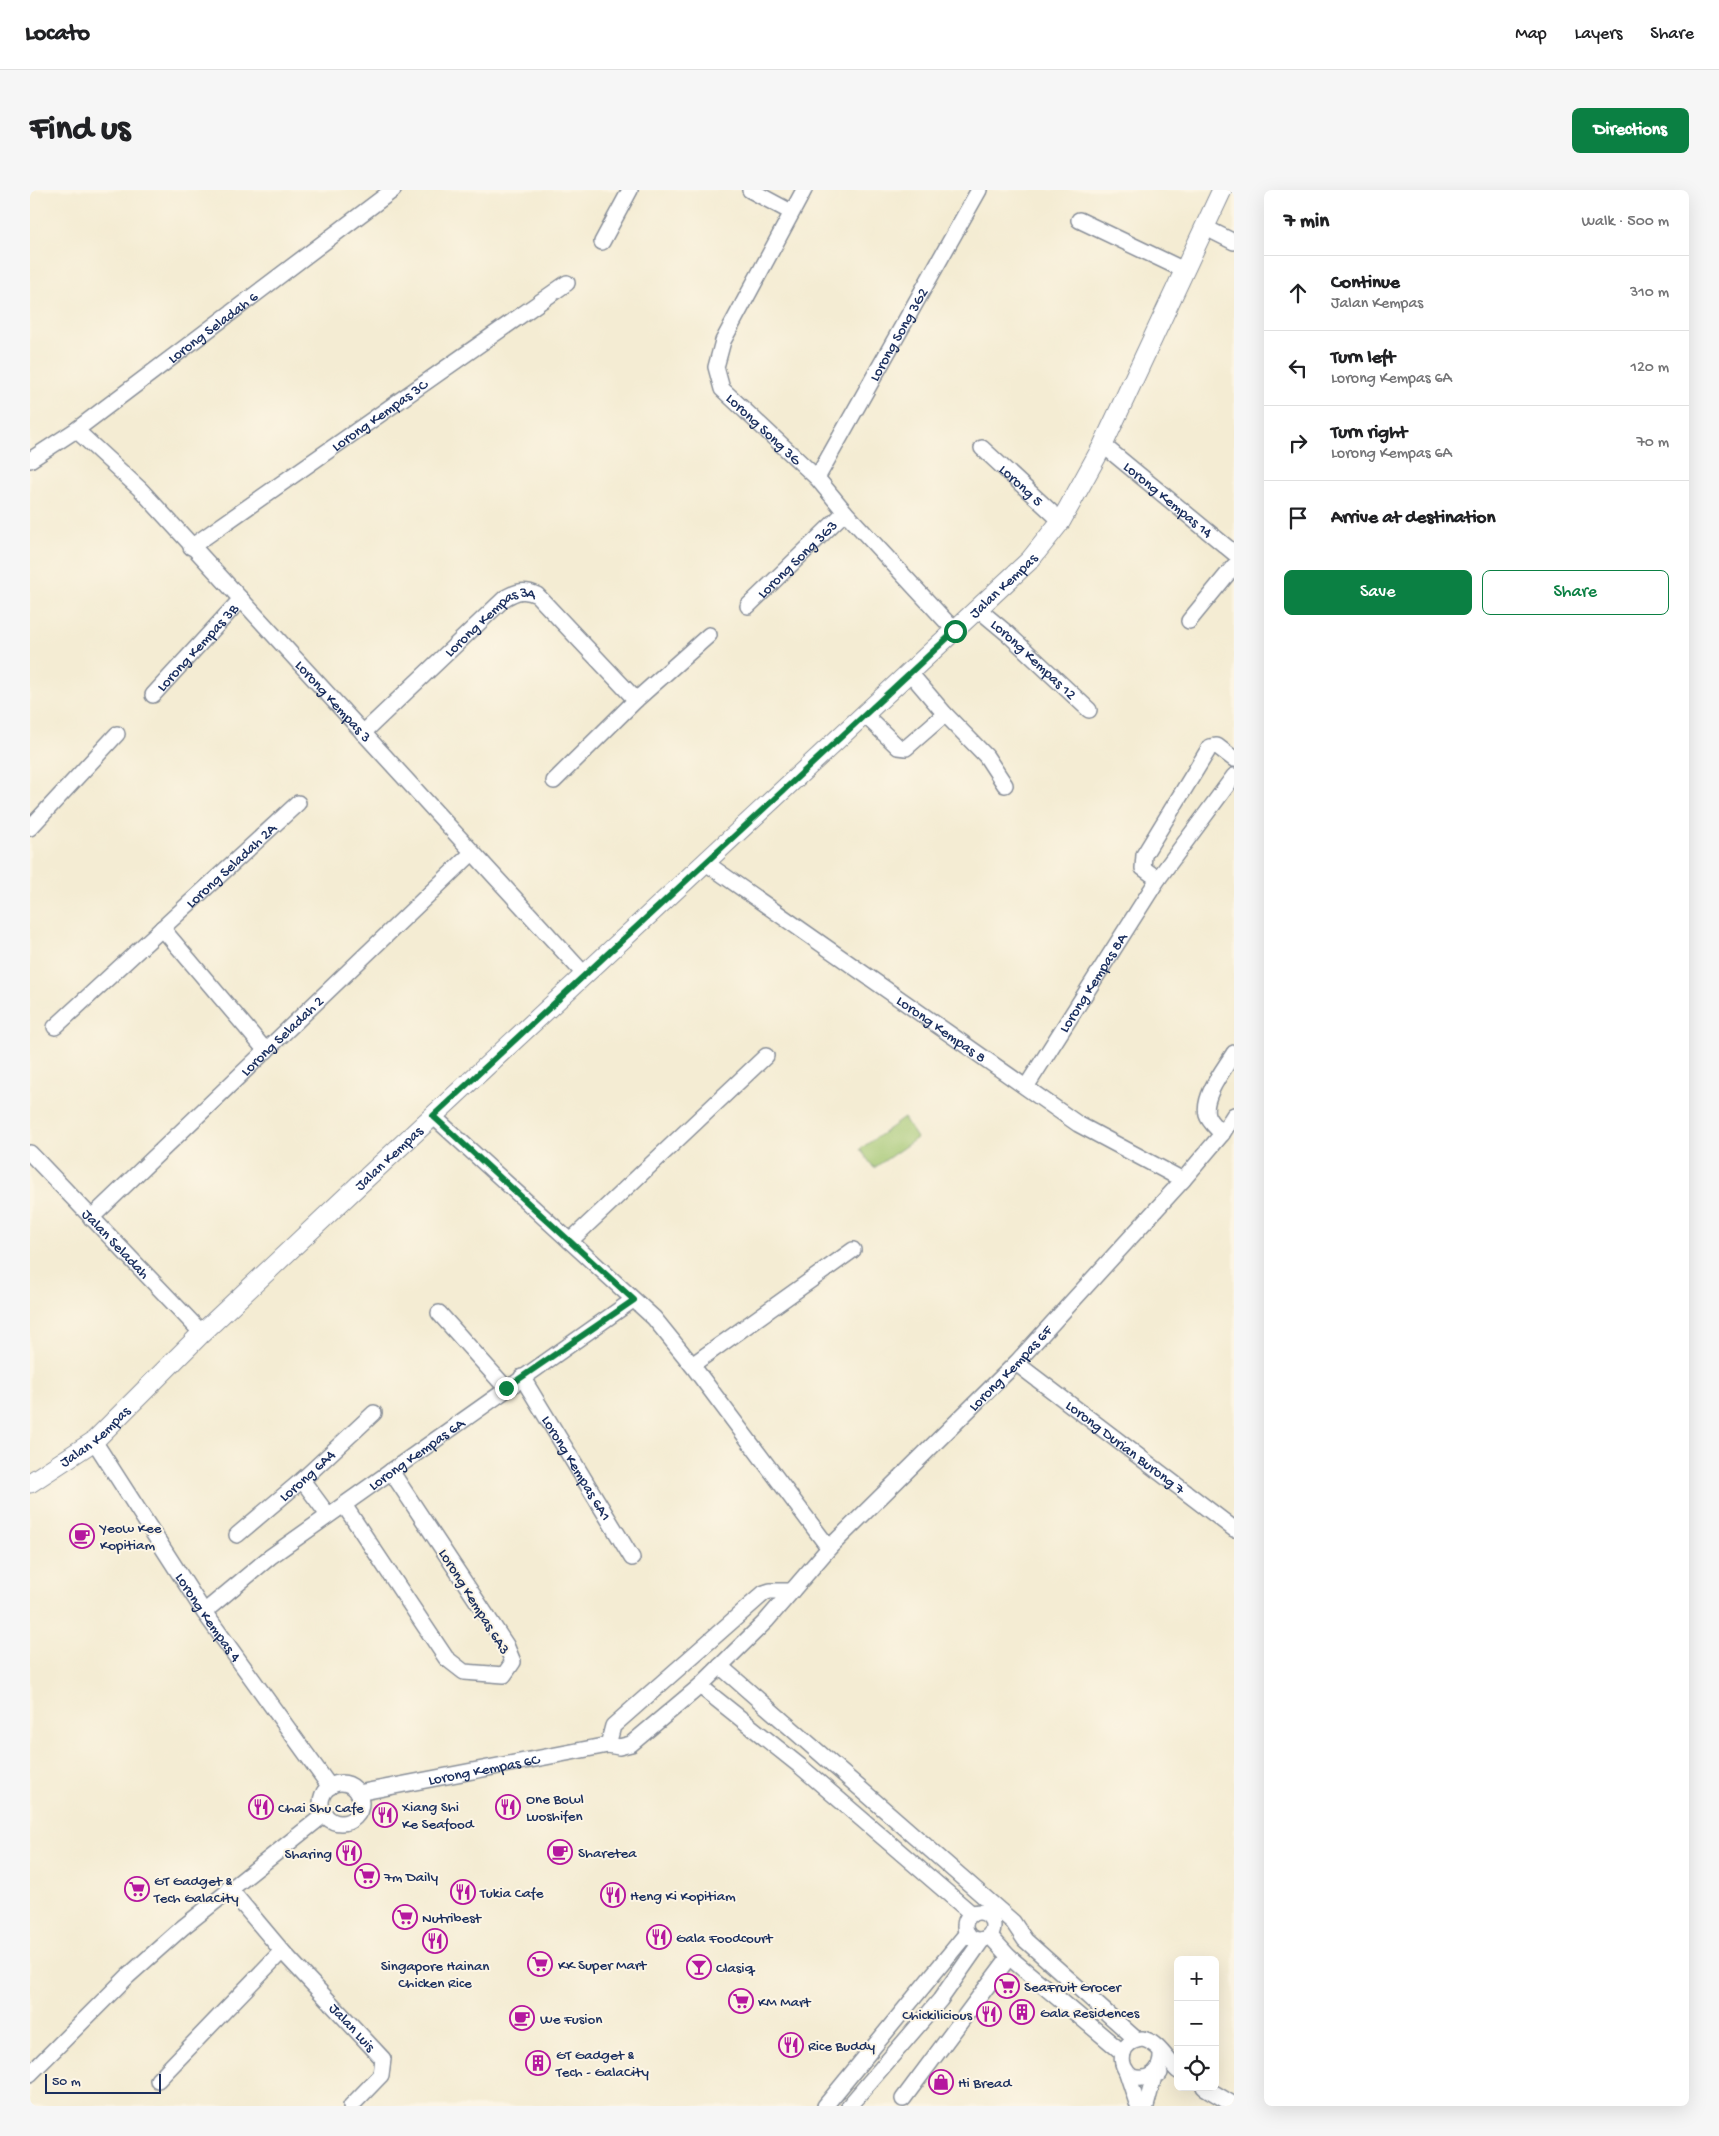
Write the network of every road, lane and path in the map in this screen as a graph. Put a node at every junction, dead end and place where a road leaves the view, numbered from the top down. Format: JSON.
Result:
{"nodes":[{"id":1,"x":393,"y":190,"type":"edge"},
{"id":2,"x":630,"y":190,"type":"edge"},
{"id":3,"x":750,"y":190,"type":"edge"},
{"id":4,"x":804,"y":190,"type":"edge"},
{"id":5,"x":979,"y":190,"type":"edge"},
{"id":6,"x":1222,"y":190,"type":"edge"},
{"id":7,"x":791,"y":212,"type":"junction"},
{"id":8,"x":1079,"y":220,"type":"dead end"},
{"id":9,"x":1204,"y":228,"type":"junction"},
{"id":10,"x":602,"y":242,"type":"dead end"},
{"id":11,"x":1234,"y":242,"type":"edge"},
{"id":12,"x":1184,"y":270,"type":"junction"},
{"id":13,"x":567,"y":283,"type":"dead end"},
{"id":14,"x":76,"y":430,"type":"junction"},
{"id":15,"x":1103,"y":445,"type":"junction"},
{"id":16,"x":982,"y":448,"type":"dead end"},
{"id":17,"x":30,"y":460,"type":"edge"},
{"id":18,"x":817,"y":478,"type":"junction"},
{"id":19,"x":845,"y":512,"type":"junction"},
{"id":20,"x":1061,"y":521,"type":"junction"},
{"id":21,"x":191,"y":547,"type":"junction"},
{"id":22,"x":1234,"y":553,"type":"edge"},
{"id":23,"x":1234,"y":566,"type":"edge"},
{"id":24,"x":241,"y":599,"type":"junction"},
{"id":25,"x":748,"y":606,"type":"dead end"},
{"id":26,"x":978,"y":609,"type":"junction"},
{"id":27,"x":1189,"y":621,"type":"dead end"},
{"id":28,"x":955,"y":631,"type":"junction"},
{"id":29,"x":709,"y":634,"type":"dead end"},
{"id":30,"x":910,"y":673,"type":"junction"},
{"id":31,"x":153,"y":695,"type":"dead end"},
{"id":32,"x":636,"y":700,"type":"junction"},
{"id":33,"x":1090,"y":710,"type":"dead end"},
{"id":34,"x":944,"y":714,"type":"junction"},
{"id":35,"x":866,"y":715,"type":"junction"},
{"id":36,"x":363,"y":733,"type":"junction"},
{"id":37,"x":117,"y":734,"type":"dead end"},
{"id":38,"x":1234,"y":759,"type":"edge"},
{"id":39,"x":1234,"y":776,"type":"edge"},
{"id":40,"x":554,"y":781,"type":"dead end"},
{"id":41,"x":1005,"y":785,"type":"dead end"},
{"id":42,"x":298,"y":803,"type":"dead end"},
{"id":43,"x":30,"y":828,"type":"edge"},
{"id":44,"x":472,"y":853,"type":"junction"},
{"id":45,"x":706,"y":863,"type":"junction"},
{"id":46,"x":1158,"y":879,"type":"junction"},
{"id":47,"x":162,"y":928,"type":"junction"},
{"id":48,"x":585,"y":975,"type":"junction"},
{"id":49,"x":55,"y":1027,"type":"dead end"},
{"id":50,"x":266,"y":1051,"type":"junction"},
{"id":51,"x":1234,"y":1053,"type":"edge"},
{"id":52,"x":766,"y":1056,"type":"dead end"},
{"id":53,"x":1026,"y":1087,"type":"junction"},
{"id":54,"x":1234,"y":1115,"type":"edge"},
{"id":55,"x":433,"y":1116,"type":"junction"},
{"id":56,"x":1222,"y":1134,"type":"junction"},
{"id":57,"x":30,"y":1153,"type":"edge"},
{"id":58,"x":1183,"y":1180,"type":"junction"},
{"id":59,"x":91,"y":1218,"type":"junction"},
{"id":60,"x":570,"y":1241,"type":"junction"},
{"id":61,"x":853,"y":1250,"type":"dead end"},
{"id":62,"x":634,"y":1300,"type":"junction"},
{"id":63,"x":439,"y":1313,"type":"dead end"},
{"id":64,"x":202,"y":1333,"type":"junction"},
{"id":65,"x":1016,"y":1363,"type":"junction"},
{"id":66,"x":692,"y":1365,"type":"junction"},
{"id":67,"x":522,"y":1377,"type":"junction"},
{"id":68,"x":506,"y":1388,"type":"junction"},
{"id":69,"x":374,"y":1413,"type":"dead end"},
{"id":70,"x":94,"y":1440,"type":"junction"},
{"id":71,"x":391,"y":1470,"type":"junction"},
{"id":72,"x":302,"y":1480,"type":"junction"},
{"id":73,"x":30,"y":1483,"type":"edge"},
{"id":74,"x":344,"y":1505,"type":"junction"},
{"id":75,"x":328,"y":1516,"type":"junction"},
{"id":76,"x":1232,"y":1522,"type":"edge"},
{"id":77,"x":238,"y":1535,"type":"dead end"},
{"id":78,"x":829,"y":1548,"type":"junction"},
{"id":79,"x":632,"y":1558,"type":"dead end"},
{"id":80,"x":792,"y":1591,"type":"junction"},
{"id":81,"x":204,"y":1612,"type":"junction"},
{"id":82,"x":720,"y":1666,"type":"junction"},
{"id":83,"x":700,"y":1686,"type":"junction"},
{"id":84,"x":608,"y":1745,"type":"junction"},
{"id":85,"x":330,"y":1787,"type":"junction"},
{"id":86,"x":358,"y":1793,"type":"junction"},
{"id":87,"x":325,"y":1814,"type":"junction"},
{"id":88,"x":962,"y":1877,"type":"junction"},
{"id":89,"x":229,"y":1888,"type":"junction"},
{"id":90,"x":982,"y":1915,"type":"junction"},
{"id":91,"x":967,"y":1933,"type":"junction"},
{"id":92,"x":986,"y":1938,"type":"junction"},
{"id":93,"x":1026,"y":1940,"type":"junction"},
{"id":94,"x":282,"y":1952,"type":"junction"},
{"id":95,"x":1009,"y":1957,"type":"junction"},
{"id":96,"x":1137,"y":2040,"type":"junction"},
{"id":97,"x":1123,"y":2054,"type":"junction"},
{"id":98,"x":1161,"y":2054,"type":"junction"},
{"id":99,"x":1174,"y":2068,"type":"edge"},
{"id":100,"x":1174,"y":2072,"type":"edge"},
{"id":101,"x":1127,"y":2073,"type":"junction"},
{"id":102,"x":1155,"y":2073,"type":"junction"},
{"id":103,"x":30,"y":2074,"type":"edge"},
{"id":104,"x":158,"y":2080,"type":"dead end"},
{"id":105,"x":1211,"y":2091,"type":"edge"},
{"id":106,"x":903,"y":2104,"type":"edge"},
{"id":107,"x":1234,"y":2105,"type":"edge"},
{"id":108,"x":351,"y":2106,"type":"edge"},
{"id":109,"x":825,"y":2106,"type":"edge"},
{"id":110,"x":849,"y":2106,"type":"edge"},
{"id":111,"x":1138,"y":2106,"type":"edge"},
{"id":112,"x":1146,"y":2106,"type":"edge"}],
"edges":[{"from":1,"to":14,"type":"street","name":"Lorong Seladah 6"},
{"from":2,"to":10,"type":"street"},
{"from":3,"to":7,"type":"street"},
{"from":4,"to":7,"type":"street","name":"Lorong Song 3G"},
{"from":5,"to":18,"type":"street","name":"Lorong Song 3G2"},
{"from":6,"to":9,"type":"street","name":"Jalan Kempas"},
{"from":7,"to":18,"type":"street","name":"Lorong Song 3G"},
{"from":8,"to":12,"type":"street"},
{"from":9,"to":11,"type":"street"},
{"from":9,"to":12,"type":"street","name":"Jalan Kempas"},
{"from":12,"to":15,"type":"street","name":"Jalan Kempas"},
{"from":13,"to":21,"type":"street","name":"Lorong Kempas 3C"},
{"from":14,"to":17,"type":"street","name":"Lorong Seladah 6"},
{"from":14,"to":21,"type":"street","name":"Lorong Kempas 3"},
{"from":15,"to":20,"type":"street","name":"Jalan Kempas"},
{"from":15,"to":22,"type":"street","name":"Lorong Kempas 14"},
{"from":16,"to":20,"type":"street","name":"Lorong 5"},
{"from":18,"to":19,"type":"street","name":"Lorong Song 3G"},
{"from":19,"to":25,"type":"street","name":"Lorong Song 3G3"},
{"from":19,"to":28,"type":"street","name":"Lorong Song 3G"},
{"from":20,"to":26,"type":"street","name":"Jalan Kempas"},
{"from":21,"to":24,"type":"street","name":"Lorong Kempas 3"},
{"from":23,"to":27,"type":"street"},
{"from":24,"to":31,"type":"street","name":"Lorong Kempas 3B"},
{"from":24,"to":36,"type":"street","name":"Lorong Kempas 3"},
{"from":26,"to":28,"type":"street","name":"Jalan Kempas"},
{"from":26,"to":33,"type":"street","name":"Lorong Kempas 12"},
{"from":28,"to":30,"type":"street","name":"Jalan Kempas"},
{"from":29,"to":32,"type":"street"},
{"from":30,"to":34,"type":"street"},
{"from":30,"to":35,"type":"street","name":"Jalan Kempas"},
{"from":32,"to":36,"type":"street","name":"Lorong Kempas 3A"},
{"from":32,"to":40,"type":"street"},
{"from":34,"to":35,"type":"street"},
{"from":34,"to":41,"type":"street"},
{"from":35,"to":45,"type":"street","name":"Jalan Kempas"},
{"from":36,"to":44,"type":"street","name":"Lorong Kempas 3"},
{"from":37,"to":43,"type":"street"},
{"from":38,"to":46,"type":"street"},
{"from":39,"to":46,"type":"street","name":"Lorong Kempas 8A"},
{"from":42,"to":47,"type":"street","name":"Lorong Seladah 2A"},
{"from":44,"to":48,"type":"street","name":"Lorong Kempas 3"},
{"from":44,"to":50,"type":"street","name":"Lorong Seladah 2"},
{"from":45,"to":48,"type":"street","name":"Jalan Kempas"},
{"from":45,"to":53,"type":"street","name":"Lorong Kempas 8"},
{"from":46,"to":53,"type":"street","name":"Lorong Kempas 8A"},
{"from":47,"to":49,"type":"street","name":"Lorong Seladah 2A"},
{"from":47,"to":50,"type":"street"},
{"from":48,"to":55,"type":"street","name":"Jalan Kempas"},
{"from":50,"to":59,"type":"street","name":"Lorong Seladah 2"},
{"from":51,"to":56,"type":"street"},
{"from":52,"to":60,"type":"street"},
{"from":53,"to":58,"type":"street","name":"Lorong Kempas 8"},
{"from":54,"to":56,"type":"street","name":"Lorong Kempas 6F"},
{"from":55,"to":60,"type":"street"},
{"from":55,"to":64,"type":"street","name":"Jalan Kempas"},
{"from":56,"to":58,"type":"street","name":"Lorong Kempas 6F"},
{"from":57,"to":59,"type":"street","name":"Jalan Seladah"},
{"from":58,"to":65,"type":"street","name":"Lorong Kempas 6F"},
{"from":59,"to":64,"type":"street","name":"Jalan Seladah"},
{"from":60,"to":62,"type":"street"},
{"from":61,"to":66,"type":"street"},
{"from":62,"to":66,"type":"street"},
{"from":62,"to":67,"type":"street","name":"Lorong Kempas 6A"},
{"from":63,"to":68,"type":"street"},
{"from":64,"to":70,"type":"street","name":"Jalan Kempas"},
{"from":65,"to":76,"type":"street","name":"Lorong Durian Burong 7"},
{"from":65,"to":78,"type":"street","name":"Lorong Kempas 6F"},
{"from":66,"to":78,"type":"street"},
{"from":67,"to":68,"type":"street","name":"Lorong Kempas 6A"},
{"from":67,"to":79,"type":"street","name":"Lorong Kempas 6A1"},
{"from":68,"to":71,"type":"street","name":"Lorong Kempas 6A"},
{"from":69,"to":72,"type":"street","name":"Lorong 6A4"},
{"from":70,"to":73,"type":"street","name":"Jalan Kempas"},
{"from":70,"to":81,"type":"street","name":"Lorong Kempas 4"},
{"from":71,"to":74,"type":"street","name":"Lorong Kempas 6A"},
{"from":71,"to":74,"type":"street","name":"Lorong Kempas 6A3"},
{"from":72,"to":75,"type":"street"},
{"from":72,"to":77,"type":"street","name":"Lorong 6A4"},
{"from":74,"to":75,"type":"street","name":"Lorong Kempas 6A"},
{"from":75,"to":81,"type":"street","name":"Lorong Kempas 6A"},
{"from":78,"to":80,"type":"street","name":"Lorong Kempas 6C"},
{"from":80,"to":82,"type":"street","name":"Lorong Kempas 6C"},
{"from":80,"to":84,"type":"street"},
{"from":81,"to":85,"type":"street","name":"Lorong Kempas 4"},
{"from":82,"to":83,"type":"street","name":"Lorong Kempas 6C"},
{"from":82,"to":88,"type":"street"},
{"from":83,"to":84,"type":"street","name":"Lorong Kempas 6C"},
{"from":83,"to":90,"type":"street"},
{"from":84,"to":86,"type":"street","name":"Lorong Kempas 6C"},
{"from":85,"to":86,"type":"street"},
{"from":85,"to":87,"type":"street"},
{"from":86,"to":87,"type":"street"},
{"from":87,"to":89,"type":"street"},
{"from":88,"to":90,"type":"street"},
{"from":88,"to":93,"type":"street"},
{"from":89,"to":94,"type":"street","name":"Jalan Luis"},
{"from":89,"to":103,"type":"street"},
{"from":90,"to":91,"type":"street"},
{"from":90,"to":92,"type":"street"},
{"from":90,"to":93,"type":"street"},
{"from":91,"to":92,"type":"street"},
{"from":91,"to":109,"type":"street"},
{"from":92,"to":95,"type":"street"},
{"from":92,"to":110,"type":"street"},
{"from":93,"to":96,"type":"street"},
{"from":94,"to":104,"type":"street"},
{"from":94,"to":108,"type":"street","name":"Jalan Luis"},
{"from":95,"to":97,"type":"street"},
{"from":95,"to":106,"type":"street"},
{"from":96,"to":97,"type":"street"},
{"from":96,"to":98,"type":"street"},
{"from":97,"to":101,"type":"street"},
{"from":98,"to":99,"type":"street"},
{"from":98,"to":102,"type":"street"},
{"from":100,"to":102,"type":"street"},
{"from":101,"to":102,"type":"street"},
{"from":101,"to":111,"type":"street"},
{"from":102,"to":112,"type":"street"},
{"from":105,"to":107,"type":"street"}]}
